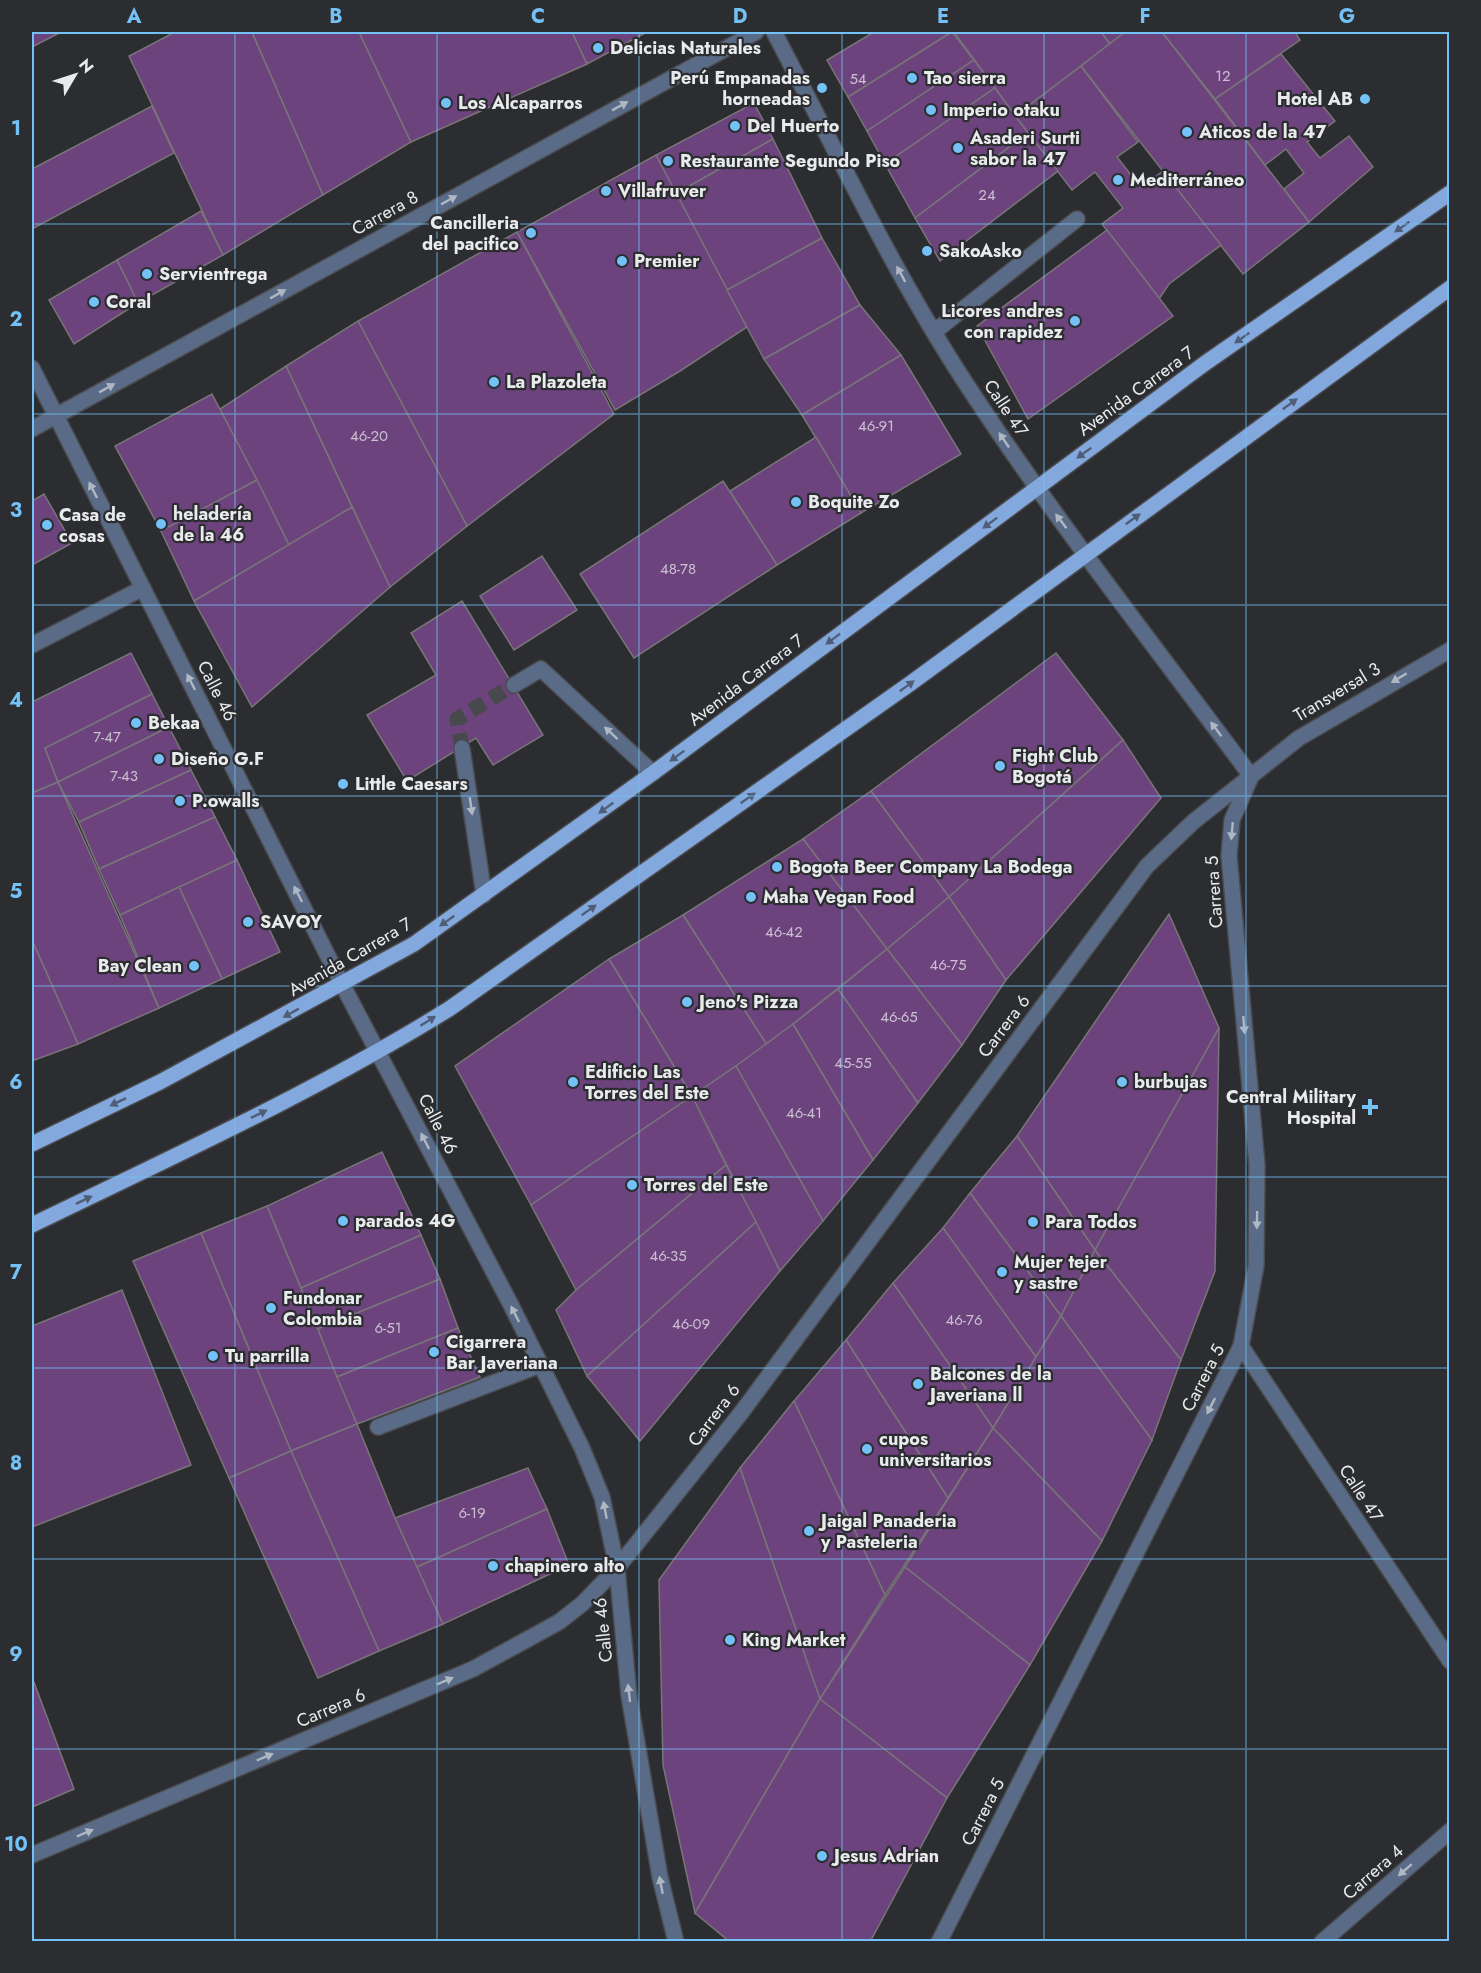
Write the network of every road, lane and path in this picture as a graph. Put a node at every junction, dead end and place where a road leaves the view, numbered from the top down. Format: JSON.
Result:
{"nodes":[{"id":1,"x":756,"y":32,"type":"edge"},
{"id":2,"x":774,"y":32,"type":"edge"},
{"id":3,"x":1449,"y":193,"type":"edge"},
{"id":4,"x":1077,"y":219,"type":"dead end"},
{"id":5,"x":1449,"y":288,"type":"edge"},
{"id":6,"x":934,"y":332,"type":"junction"},
{"id":7,"x":32,"y":368,"type":"edge"},
{"id":8,"x":56,"y":416,"type":"junction"},
{"id":9,"x":32,"y":429,"type":"edge"},
{"id":10,"x":1037,"y":488,"type":"junction"},
{"id":11,"x":1085,"y":553,"type":"junction"},
{"id":12,"x":143,"y":588,"type":"junction"},
{"id":13,"x":32,"y":645,"type":"edge"},
{"id":14,"x":1449,"y":650,"type":"edge"},
{"id":15,"x":514,"y":685,"type":"tunnel mouth"},
{"id":16,"x":462,"y":748,"type":"tunnel mouth"},
{"id":17,"x":653,"y":773,"type":"junction"},
{"id":18,"x":1251,"y":776,"type":"junction"},
{"id":19,"x":484,"y":895,"type":"junction"},
{"id":20,"x":342,"y":984,"type":"junction"},
{"id":21,"x":379,"y":1052,"type":"junction"},
{"id":22,"x":32,"y":1144,"type":"edge"},
{"id":23,"x":32,"y":1225,"type":"edge"},
{"id":24,"x":1241,"y":1346,"type":"junction"},
{"id":25,"x":540,"y":1365,"type":"junction"},
{"id":26,"x":378,"y":1427,"type":"dead end"},
{"id":27,"x":616,"y":1568,"type":"junction"},
{"id":28,"x":1449,"y":1661,"type":"edge"},
{"id":29,"x":1449,"y":1832,"type":"edge"},
{"id":30,"x":32,"y":1855,"type":"edge"},
{"id":31,"x":676,"y":1941,"type":"edge"},
{"id":32,"x":939,"y":1941,"type":"edge"},
{"id":33,"x":1322,"y":1941,"type":"edge"}],
"edges":[{"from":8,"to":1,"type":"street","name":"Carrera 8","one_way":true},
{"from":6,"to":2,"type":"street","name":"Calle 47","one_way":true},
{"from":3,"to":10,"type":"main road","name":"Avenida Carrera 7","one_way":true},
{"from":4,"to":6,"type":"street"},
{"from":11,"to":5,"type":"main road","one_way":true},
{"from":10,"to":6,"type":"street","name":"Calle 47","one_way":true},
{"from":7,"to":8,"type":"street","name":"Calle 46"},
{"from":8,"to":9,"type":"street","name":"Carrera 8"},
{"from":12,"to":8,"type":"street","name":"Calle 46","one_way":true},
{"from":11,"to":10,"type":"street","name":"Calle 47","one_way":true},
{"from":10,"to":17,"type":"main road","name":"Avenida Carrera 7","one_way":true},
{"from":18,"to":11,"type":"street","name":"Calle 47","one_way":true},
{"from":21,"to":11,"type":"main road","one_way":true},
{"from":12,"to":13,"type":"street"},
{"from":20,"to":12,"type":"street","name":"Calle 46","one_way":true},
{"from":14,"to":18,"type":"street","name":"Transversal 3","one_way":true},
{"from":17,"to":15,"type":"street","one_way":true},
{"from":16,"to":19,"type":"street","one_way":true},
{"from":17,"to":19,"type":"main road","name":"Avenida Carrera 7","one_way":true},
{"from":18,"to":24,"type":"street","name":"Carrera 5","one_way":true},
{"from":18,"to":27,"type":"street","name":"Carrera 6"},
{"from":19,"to":20,"type":"main road","name":"Avenida Carrera 7","one_way":true},
{"from":20,"to":21,"type":"street","name":"Calle 46"},
{"from":20,"to":22,"type":"main road","name":"Avenida Carrera 7","one_way":true},
{"from":23,"to":21,"type":"main road","one_way":true},
{"from":25,"to":21,"type":"street","name":"Calle 46","one_way":true},
{"from":24,"to":28,"type":"street","name":"Calle 47"},
{"from":24,"to":32,"type":"street","name":"Carrera 5","one_way":true},
{"from":25,"to":26,"type":"street"},
{"from":27,"to":25,"type":"street","name":"Calle 46","one_way":true},
{"from":30,"to":27,"type":"street","name":"Carrera 6","one_way":true},
{"from":31,"to":27,"type":"street","name":"Calle 46","one_way":true},
{"from":29,"to":33,"type":"street","name":"Carrera 4","one_way":true}]}
